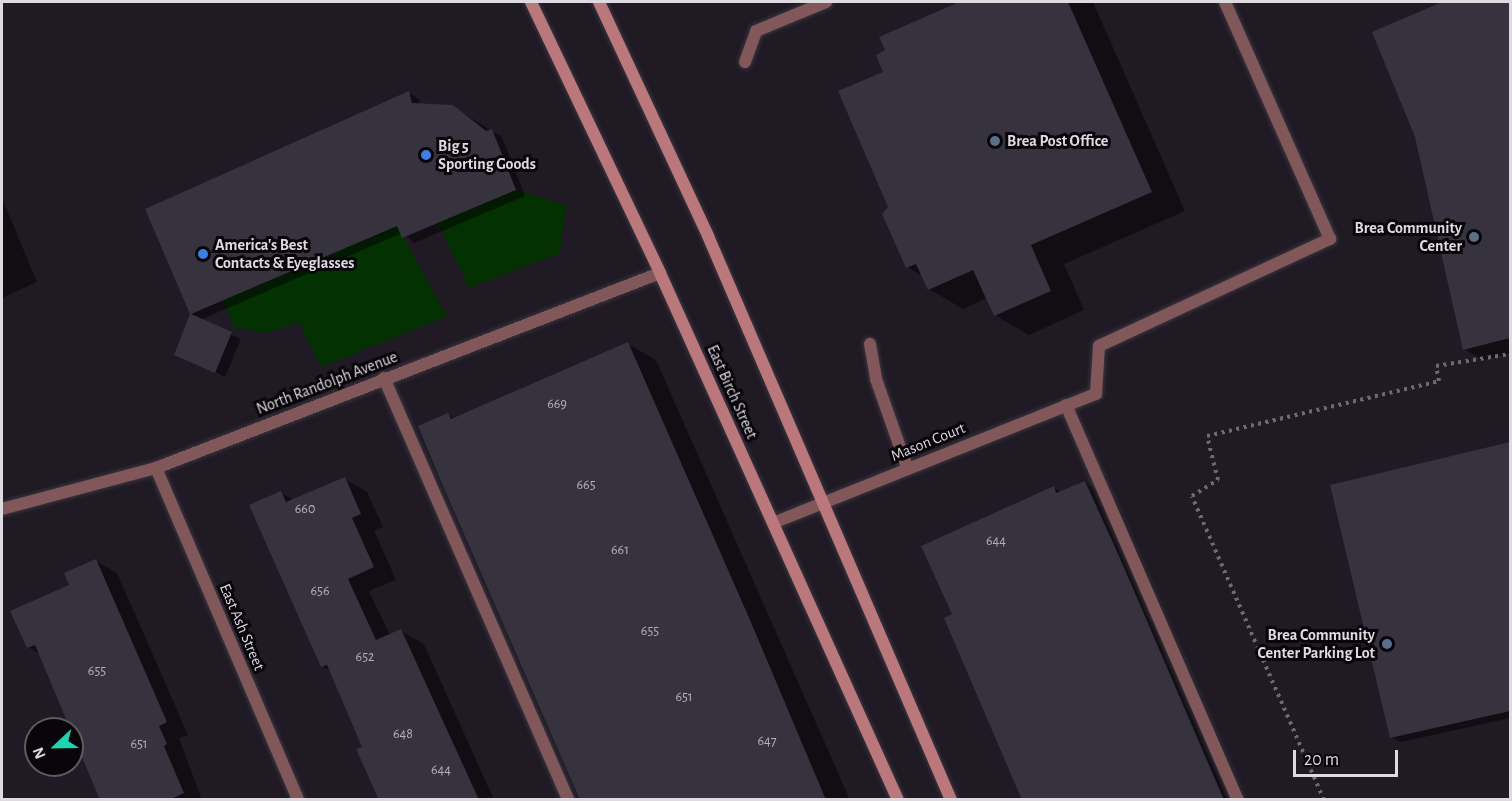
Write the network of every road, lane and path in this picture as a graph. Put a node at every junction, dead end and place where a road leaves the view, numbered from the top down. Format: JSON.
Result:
{"nodes":[{"id":1,"x":531,"y":2,"type":"edge"},
{"id":2,"x":599,"y":2,"type":"edge"},
{"id":3,"x":826,"y":2,"type":"edge"},
{"id":4,"x":1225,"y":2,"type":"edge"},
{"id":5,"x":745,"y":62,"type":"dead end"},
{"id":6,"x":660,"y":273,"type":"junction"},
{"id":7,"x":870,"y":344,"type":"dead end"},
{"id":8,"x":1510,"y":354,"type":"edge"},
{"id":9,"x":384,"y":378,"type":"junction"},
{"id":10,"x":1066,"y":405,"type":"junction"},
{"id":11,"x":156,"y":468,"type":"junction"},
{"id":12,"x":907,"y":468,"type":"junction"},
{"id":13,"x":824,"y":500,"type":"junction"},
{"id":14,"x":2,"y":509,"type":"edge"},
{"id":15,"x":773,"y":523,"type":"junction"},
{"id":16,"x":298,"y":800,"type":"edge"},
{"id":17,"x":568,"y":800,"type":"edge"},
{"id":18,"x":898,"y":800,"type":"edge"},
{"id":19,"x":951,"y":800,"type":"edge"},
{"id":20,"x":1238,"y":800,"type":"edge"},
{"id":21,"x":1324,"y":800,"type":"edge"}],
"edges":[{"from":1,"to":6,"type":"street","name":"East Birch Street"},
{"from":2,"to":13,"type":"street"},
{"from":3,"to":5,"type":"street"},
{"from":4,"to":10,"type":"street","name":"Mason Court"},
{"from":6,"to":9,"type":"street","name":"North Randolph Avenue"},
{"from":6,"to":15,"type":"street","name":"East Birch Street"},
{"from":7,"to":12,"type":"street"},
{"from":8,"to":21,"type":"path"},
{"from":9,"to":11,"type":"street","name":"North Randolph Avenue"},
{"from":9,"to":17,"type":"street"},
{"from":10,"to":12,"type":"street","name":"Mason Court"},
{"from":10,"to":20,"type":"street"},
{"from":11,"to":14,"type":"street","name":"North Randolph Avenue"},
{"from":11,"to":16,"type":"street","name":"East Ash Street"},
{"from":12,"to":13,"type":"street","name":"Mason Court"},
{"from":13,"to":15,"type":"street","name":"Mason Court"},
{"from":13,"to":19,"type":"street"},
{"from":15,"to":18,"type":"street","name":"East Birch Street"}]}
